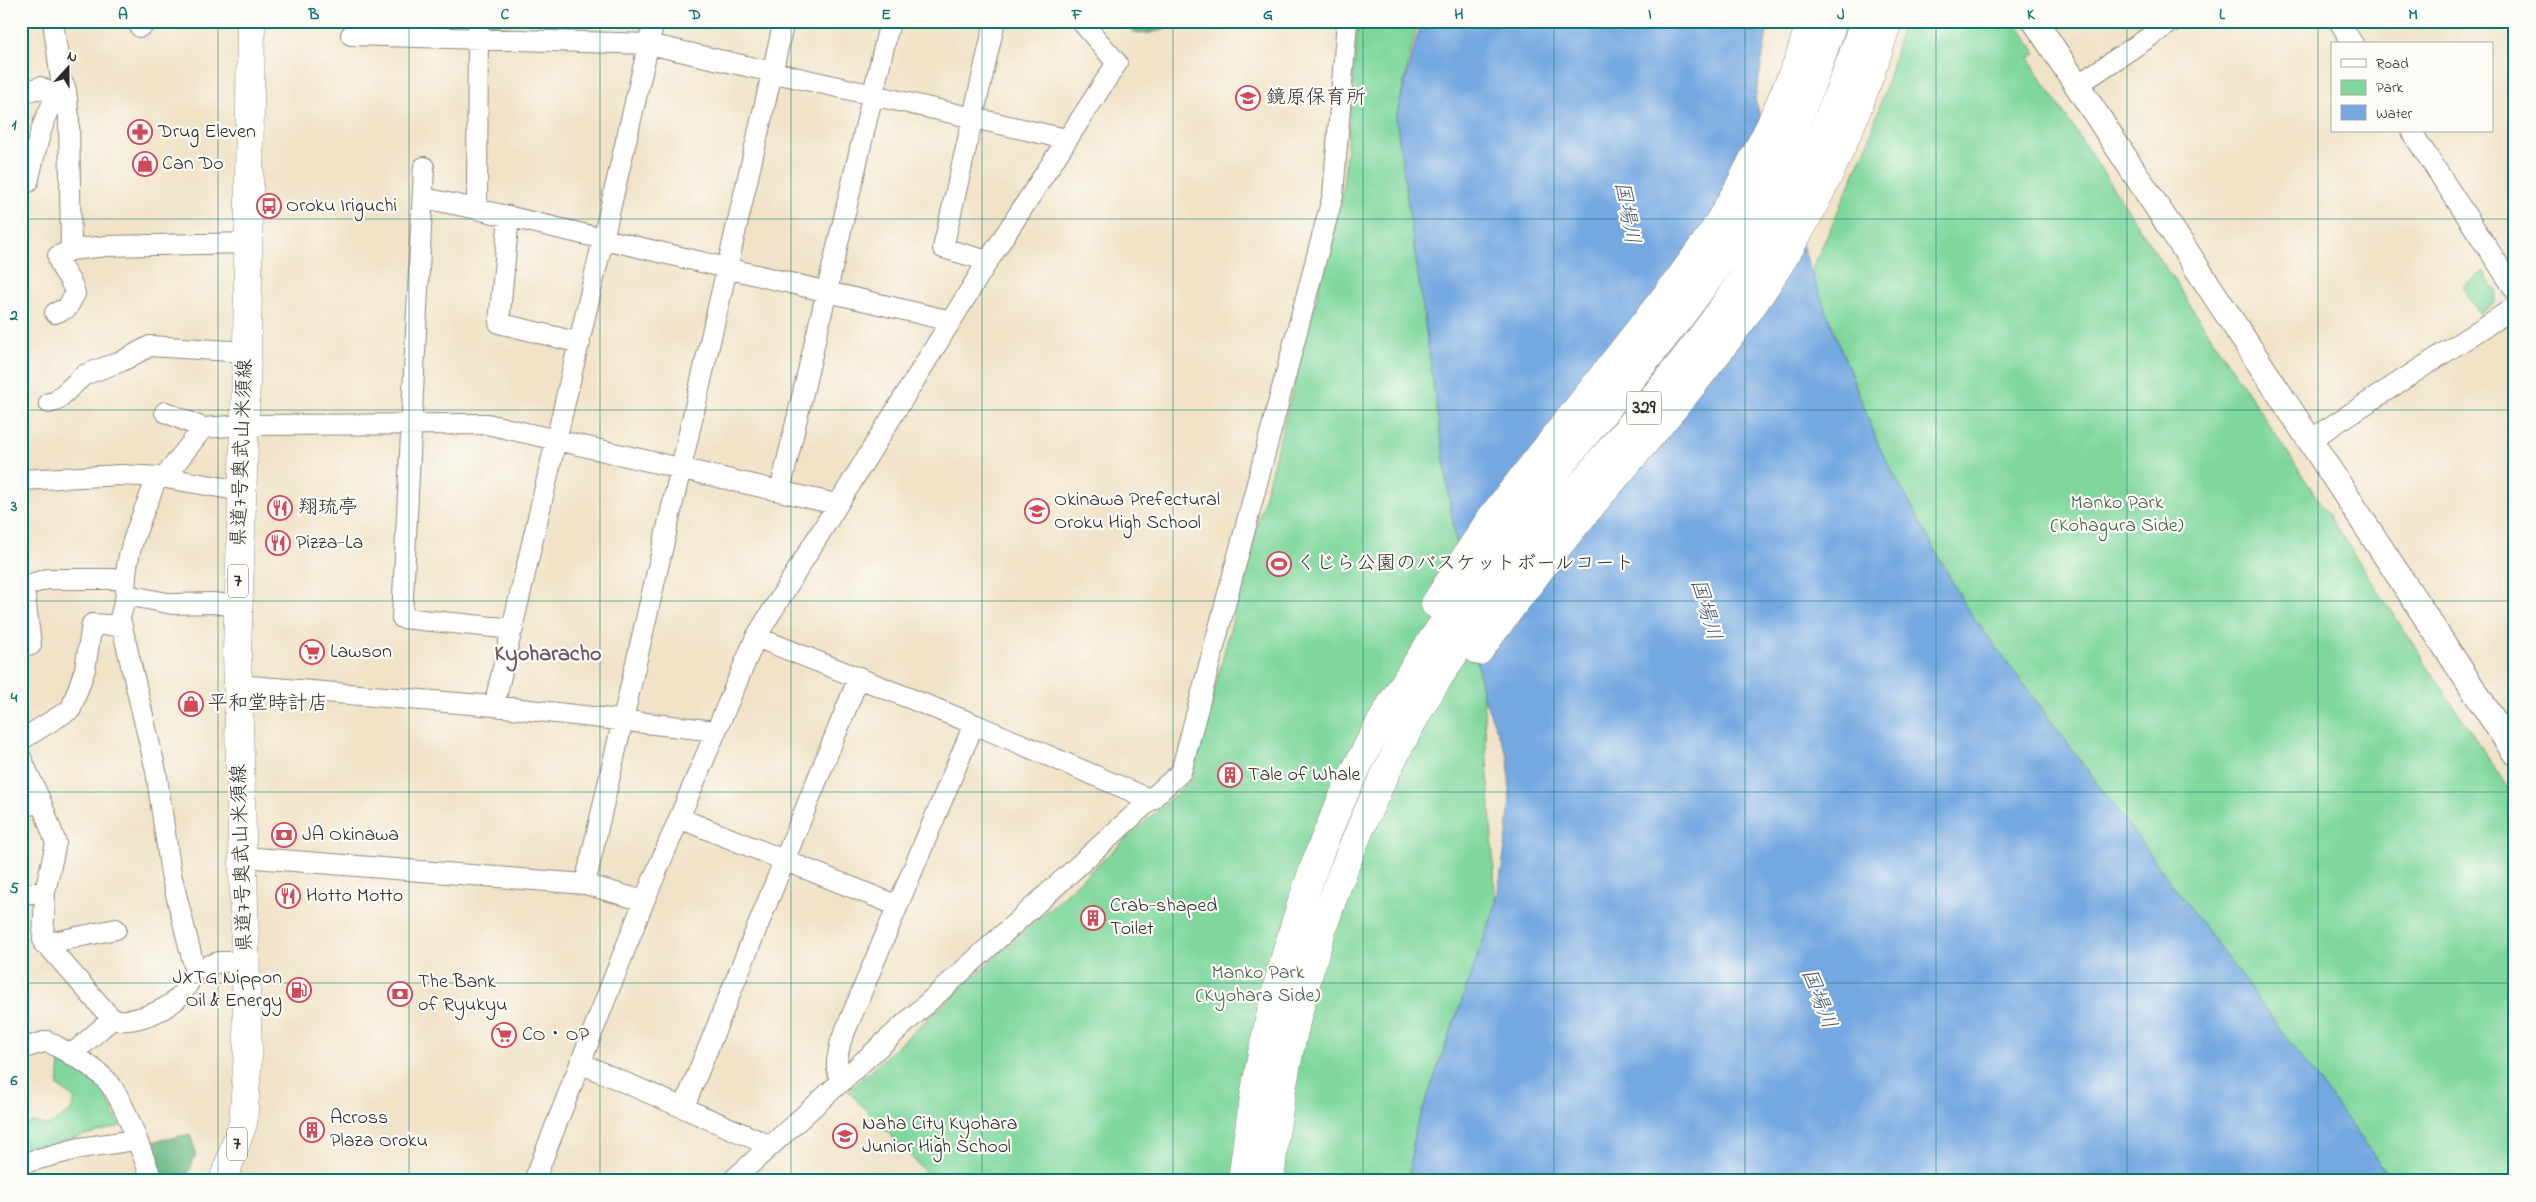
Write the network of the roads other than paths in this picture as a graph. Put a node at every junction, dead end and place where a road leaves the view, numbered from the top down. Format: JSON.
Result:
{"nodes":[{"id":1,"x":53,"y":21,"type":"edge"},
{"id":2,"x":251,"y":21,"type":"edge"},
{"id":3,"x":654,"y":21,"type":"edge"},
{"id":4,"x":784,"y":21,"type":"edge"},
{"id":5,"x":890,"y":21,"type":"edge"},
{"id":6,"x":996,"y":21,"type":"edge"},
{"id":7,"x":1081,"y":21,"type":"edge"},
{"id":8,"x":1347,"y":21,"type":"edge"},
{"id":9,"x":1811,"y":21,"type":"edge"},
{"id":10,"x":1833,"y":21,"type":"edge"},
{"id":11,"x":1864,"y":21,"type":"edge"},
{"id":12,"x":1888,"y":21,"type":"edge"},
{"id":13,"x":2035,"y":21,"type":"edge"},
{"id":14,"x":2173,"y":21,"type":"edge"},
{"id":15,"x":2339,"y":21,"type":"edge"},
{"id":16,"x":478,"y":30,"type":"edge"},
{"id":17,"x":351,"y":35,"type":"dead end"},
{"id":18,"x":2353,"y":42,"type":"edge"},
{"id":19,"x":649,"y":44,"type":"junction"},
{"id":20,"x":774,"y":72,"type":"junction"},
{"id":21,"x":2076,"y":86,"type":"junction"},
{"id":22,"x":60,"y":92,"type":"junction"},
{"id":23,"x":21,"y":94,"type":"edge"},
{"id":24,"x":873,"y":94,"type":"junction"},
{"id":25,"x":972,"y":119,"type":"junction"},
{"id":26,"x":2412,"y":132,"type":"edge"},
{"id":27,"x":1066,"y":139,"type":"junction"},
{"id":28,"x":424,"y":167,"type":"dead end"},
{"id":29,"x":21,"y":182,"type":"edge"},
{"id":30,"x":424,"y":198,"type":"junction"},
{"id":31,"x":477,"y":209,"type":"junction"},
{"id":32,"x":508,"y":216,"type":"junction"},
{"id":33,"x":604,"y":240,"type":"junction"},
{"id":34,"x":249,"y":243,"type":"junction"},
{"id":35,"x":71,"y":250,"type":"junction"},
{"id":36,"x":988,"y":261,"type":"junction"},
{"id":37,"x":727,"y":268,"type":"junction"},
{"id":38,"x":2515,"y":290,"type":"edge"},
{"id":39,"x":827,"y":291,"type":"junction"},
{"id":40,"x":2515,"y":307,"type":"edge"},
{"id":41,"x":56,"y":313,"type":"dead end"},
{"id":42,"x":951,"y":321,"type":"junction"},
{"id":43,"x":580,"y":344,"type":"junction"},
{"id":44,"x":247,"y":352,"type":"junction"},
{"id":45,"x":49,"y":403,"type":"dead end"},
{"id":46,"x":165,"y":412,"type":"dead end"},
{"id":47,"x":411,"y":424,"type":"junction"},
{"id":48,"x":245,"y":425,"type":"junction"},
{"id":49,"x":203,"y":428,"type":"junction"},
{"id":50,"x":558,"y":440,"type":"junction"},
{"id":51,"x":2310,"y":440,"type":"junction"},
{"id":52,"x":682,"y":468,"type":"junction"},
{"id":53,"x":160,"y":477,"type":"junction"},
{"id":54,"x":21,"y":480,"type":"edge"},
{"id":55,"x":242,"y":491,"type":"junction"},
{"id":56,"x":780,"y":491,"type":"junction"},
{"id":57,"x":836,"y":504,"type":"junction"},
{"id":58,"x":125,"y":587,"type":"junction"},
{"id":59,"x":21,"y":588,"type":"edge"},
{"id":60,"x":237,"y":606,"type":"junction"},
{"id":61,"x":122,"y":626,"type":"junction"},
{"id":62,"x":513,"y":629,"type":"junction"},
{"id":63,"x":756,"y":637,"type":"junction"},
{"id":64,"x":31,"y":645,"type":"dead end"},
{"id":65,"x":859,"y":677,"type":"junction"},
{"id":66,"x":238,"y":685,"type":"junction"},
{"id":67,"x":494,"y":706,"type":"junction"},
{"id":68,"x":622,"y":720,"type":"junction"},
{"id":69,"x":974,"y":724,"type":"junction"},
{"id":70,"x":716,"y":731,"type":"junction"},
{"id":71,"x":21,"y":740,"type":"edge"},
{"id":72,"x":2515,"y":753,"type":"edge"},
{"id":73,"x":21,"y":758,"type":"edge"},
{"id":74,"x":1360,"y":760,"type":"junction"},
{"id":75,"x":1386,"y":773,"type":"junction"},
{"id":76,"x":1152,"y":800,"type":"junction"},
{"id":77,"x":41,"y":802,"type":"junction"},
{"id":78,"x":21,"y":807,"type":"edge"},
{"id":79,"x":680,"y":818,"type":"junction"},
{"id":80,"x":243,"y":857,"type":"junction"},
{"id":81,"x":785,"y":860,"type":"junction"},
{"id":82,"x":585,"y":884,"type":"junction"},
{"id":83,"x":45,"y":892,"type":"junction"},
{"id":84,"x":21,"y":894,"type":"edge"},
{"id":85,"x":644,"y":901,"type":"junction"},
{"id":86,"x":896,"y":905,"type":"junction"},
{"id":87,"x":116,"y":929,"type":"dead end"},
{"id":88,"x":44,"y":944,"type":"junction"},
{"id":89,"x":246,"y":962,"type":"junction"},
{"id":90,"x":195,"y":970,"type":"junction"},
{"id":91,"x":112,"y":1019,"type":"junction"},
{"id":92,"x":21,"y":1049,"type":"edge"},
{"id":93,"x":71,"y":1055,"type":"junction"},
{"id":94,"x":580,"y":1063,"type":"junction"},
{"id":95,"x":842,"y":1082,"type":"junction"},
{"id":96,"x":684,"y":1108,"type":"junction"},
{"id":97,"x":135,"y":1140,"type":"junction"},
{"id":98,"x":771,"y":1146,"type":"junction"},
{"id":99,"x":21,"y":1160,"type":"edge"},
{"id":100,"x":150,"y":1181,"type":"edge"},
{"id":101,"x":224,"y":1181,"type":"edge"},
{"id":102,"x":534,"y":1181,"type":"edge"},
{"id":103,"x":732,"y":1181,"type":"edge"},
{"id":104,"x":1242,"y":1181,"type":"edge"},
{"id":105,"x":1270,"y":1181,"type":"edge"}],
"edges":[{"from":1,"to":22,"type":"street"},
{"from":2,"to":34,"type":"main road","name":"県道7号奥武山米須線","number":"7"},
{"from":3,"to":19,"type":"street"},
{"from":4,"to":20,"type":"street"},
{"from":5,"to":24,"type":"street"},
{"from":6,"to":25,"type":"street"},
{"from":7,"to":27,"type":"street"},
{"from":8,"to":76,"type":"street"},
{"from":9,"to":74,"type":"main road"},
{"from":10,"to":74,"type":"main road","number":"329"},
{"from":11,"to":75,"type":"main road","number":"329"},
{"from":12,"to":75,"type":"main road"},
{"from":13,"to":21,"type":"street"},
{"from":14,"to":21,"type":"street"},
{"from":15,"to":18,"type":"street"},
{"from":16,"to":17,"type":"street"},
{"from":16,"to":19,"type":"street"},
{"from":16,"to":31,"type":"street"},
{"from":19,"to":20,"type":"street"},
{"from":19,"to":33,"type":"street"},
{"from":20,"to":24,"type":"street"},
{"from":20,"to":37,"type":"street"},
{"from":21,"to":51,"type":"street"},
{"from":22,"to":23,"type":"street"},
{"from":22,"to":29,"type":"street"},
{"from":22,"to":35,"type":"street"},
{"from":24,"to":25,"type":"street"},
{"from":24,"to":39,"type":"street"},
{"from":25,"to":27,"type":"street"},
{"from":25,"to":36,"type":"street"},
{"from":26,"to":38,"type":"street"},
{"from":27,"to":36,"type":"street"},
{"from":28,"to":30,"type":"street"},
{"from":30,"to":31,"type":"street"},
{"from":30,"to":47,"type":"street"},
{"from":31,"to":32,"type":"street"},
{"from":32,"to":33,"type":"street"},
{"from":32,"to":43,"type":"street"},
{"from":33,"to":37,"type":"street"},
{"from":33,"to":43,"type":"street"},
{"from":34,"to":35,"type":"street"},
{"from":34,"to":44,"type":"main road","name":"県道7号奥武山米須線","number":"7"},
{"from":35,"to":41,"type":"street"},
{"from":36,"to":42,"type":"street"},
{"from":37,"to":39,"type":"street"},
{"from":37,"to":52,"type":"street"},
{"from":39,"to":42,"type":"street"},
{"from":39,"to":56,"type":"street"},
{"from":40,"to":51,"type":"street"},
{"from":42,"to":57,"type":"street"},
{"from":43,"to":50,"type":"street"},
{"from":44,"to":45,"type":"street"},
{"from":44,"to":48,"type":"main road","name":"県道7号奥武山米須線","number":"7"},
{"from":46,"to":49,"type":"street"},
{"from":47,"to":48,"type":"street"},
{"from":47,"to":50,"type":"street"},
{"from":47,"to":62,"type":"street"},
{"from":48,"to":49,"type":"street"},
{"from":48,"to":55,"type":"main road","name":"県道7号奥武山米須線","number":"7"},
{"from":49,"to":53,"type":"street"},
{"from":50,"to":52,"type":"street"},
{"from":50,"to":62,"type":"street"},
{"from":51,"to":72,"type":"street"},
{"from":52,"to":56,"type":"street"},
{"from":52,"to":68,"type":"street"},
{"from":53,"to":54,"type":"street"},
{"from":53,"to":55,"type":"street"},
{"from":53,"to":58,"type":"street"},
{"from":55,"to":60,"type":"main road","name":"県道7号奥武山米須線","number":"7"},
{"from":56,"to":57,"type":"street"},
{"from":57,"to":63,"type":"street"},
{"from":58,"to":59,"type":"street"},
{"from":58,"to":60,"type":"street"},
{"from":58,"to":61,"type":"street"},
{"from":59,"to":64,"type":"street"},
{"from":60,"to":66,"type":"main road","name":"県道7号奥武山米須線","number":"7"},
{"from":61,"to":71,"type":"street"},
{"from":61,"to":90,"type":"street"},
{"from":62,"to":67,"type":"street"},
{"from":63,"to":65,"type":"street"},
{"from":63,"to":70,"type":"street"},
{"from":65,"to":69,"type":"street"},
{"from":65,"to":81,"type":"street"},
{"from":66,"to":67,"type":"street"},
{"from":66,"to":80,"type":"main road","name":"県道7号奥武山米須線","number":"7"},
{"from":67,"to":68,"type":"street"},
{"from":68,"to":70,"type":"street"},
{"from":68,"to":82,"type":"street"},
{"from":69,"to":76,"type":"street"},
{"from":69,"to":86,"type":"street"},
{"from":70,"to":79,"type":"street"},
{"from":73,"to":77,"type":"street"},
{"from":74,"to":104,"type":"main road","number":"329"},
{"from":75,"to":105,"type":"main road","number":"329"},
{"from":76,"to":95,"type":"street"},
{"from":77,"to":78,"type":"street"},
{"from":77,"to":83,"type":"street"},
{"from":79,"to":81,"type":"street"},
{"from":79,"to":85,"type":"street"},
{"from":80,"to":82,"type":"street"},
{"from":80,"to":89,"type":"main road","name":"県道7号奥武山米須線","number":"7"},
{"from":81,"to":86,"type":"street"},
{"from":81,"to":96,"type":"street"},
{"from":82,"to":85,"type":"street"},
{"from":83,"to":84,"type":"street"},
{"from":83,"to":88,"type":"street"},
{"from":85,"to":94,"type":"street"},
{"from":86,"to":95,"type":"street"},
{"from":87,"to":88,"type":"street"},
{"from":88,"to":91,"type":"street"},
{"from":89,"to":90,"type":"street"},
{"from":89,"to":101,"type":"main road","name":"県道7号奥武山米須線","number":"7"},
{"from":90,"to":91,"type":"street"},
{"from":91,"to":93,"type":"street"},
{"from":92,"to":93,"type":"street"},
{"from":93,"to":97,"type":"street"},
{"from":94,"to":96,"type":"street"},
{"from":94,"to":102,"type":"street"},
{"from":95,"to":98,"type":"street"},
{"from":96,"to":98,"type":"street"},
{"from":97,"to":99,"type":"street"},
{"from":97,"to":100,"type":"street"},
{"from":98,"to":103,"type":"street"}]}
